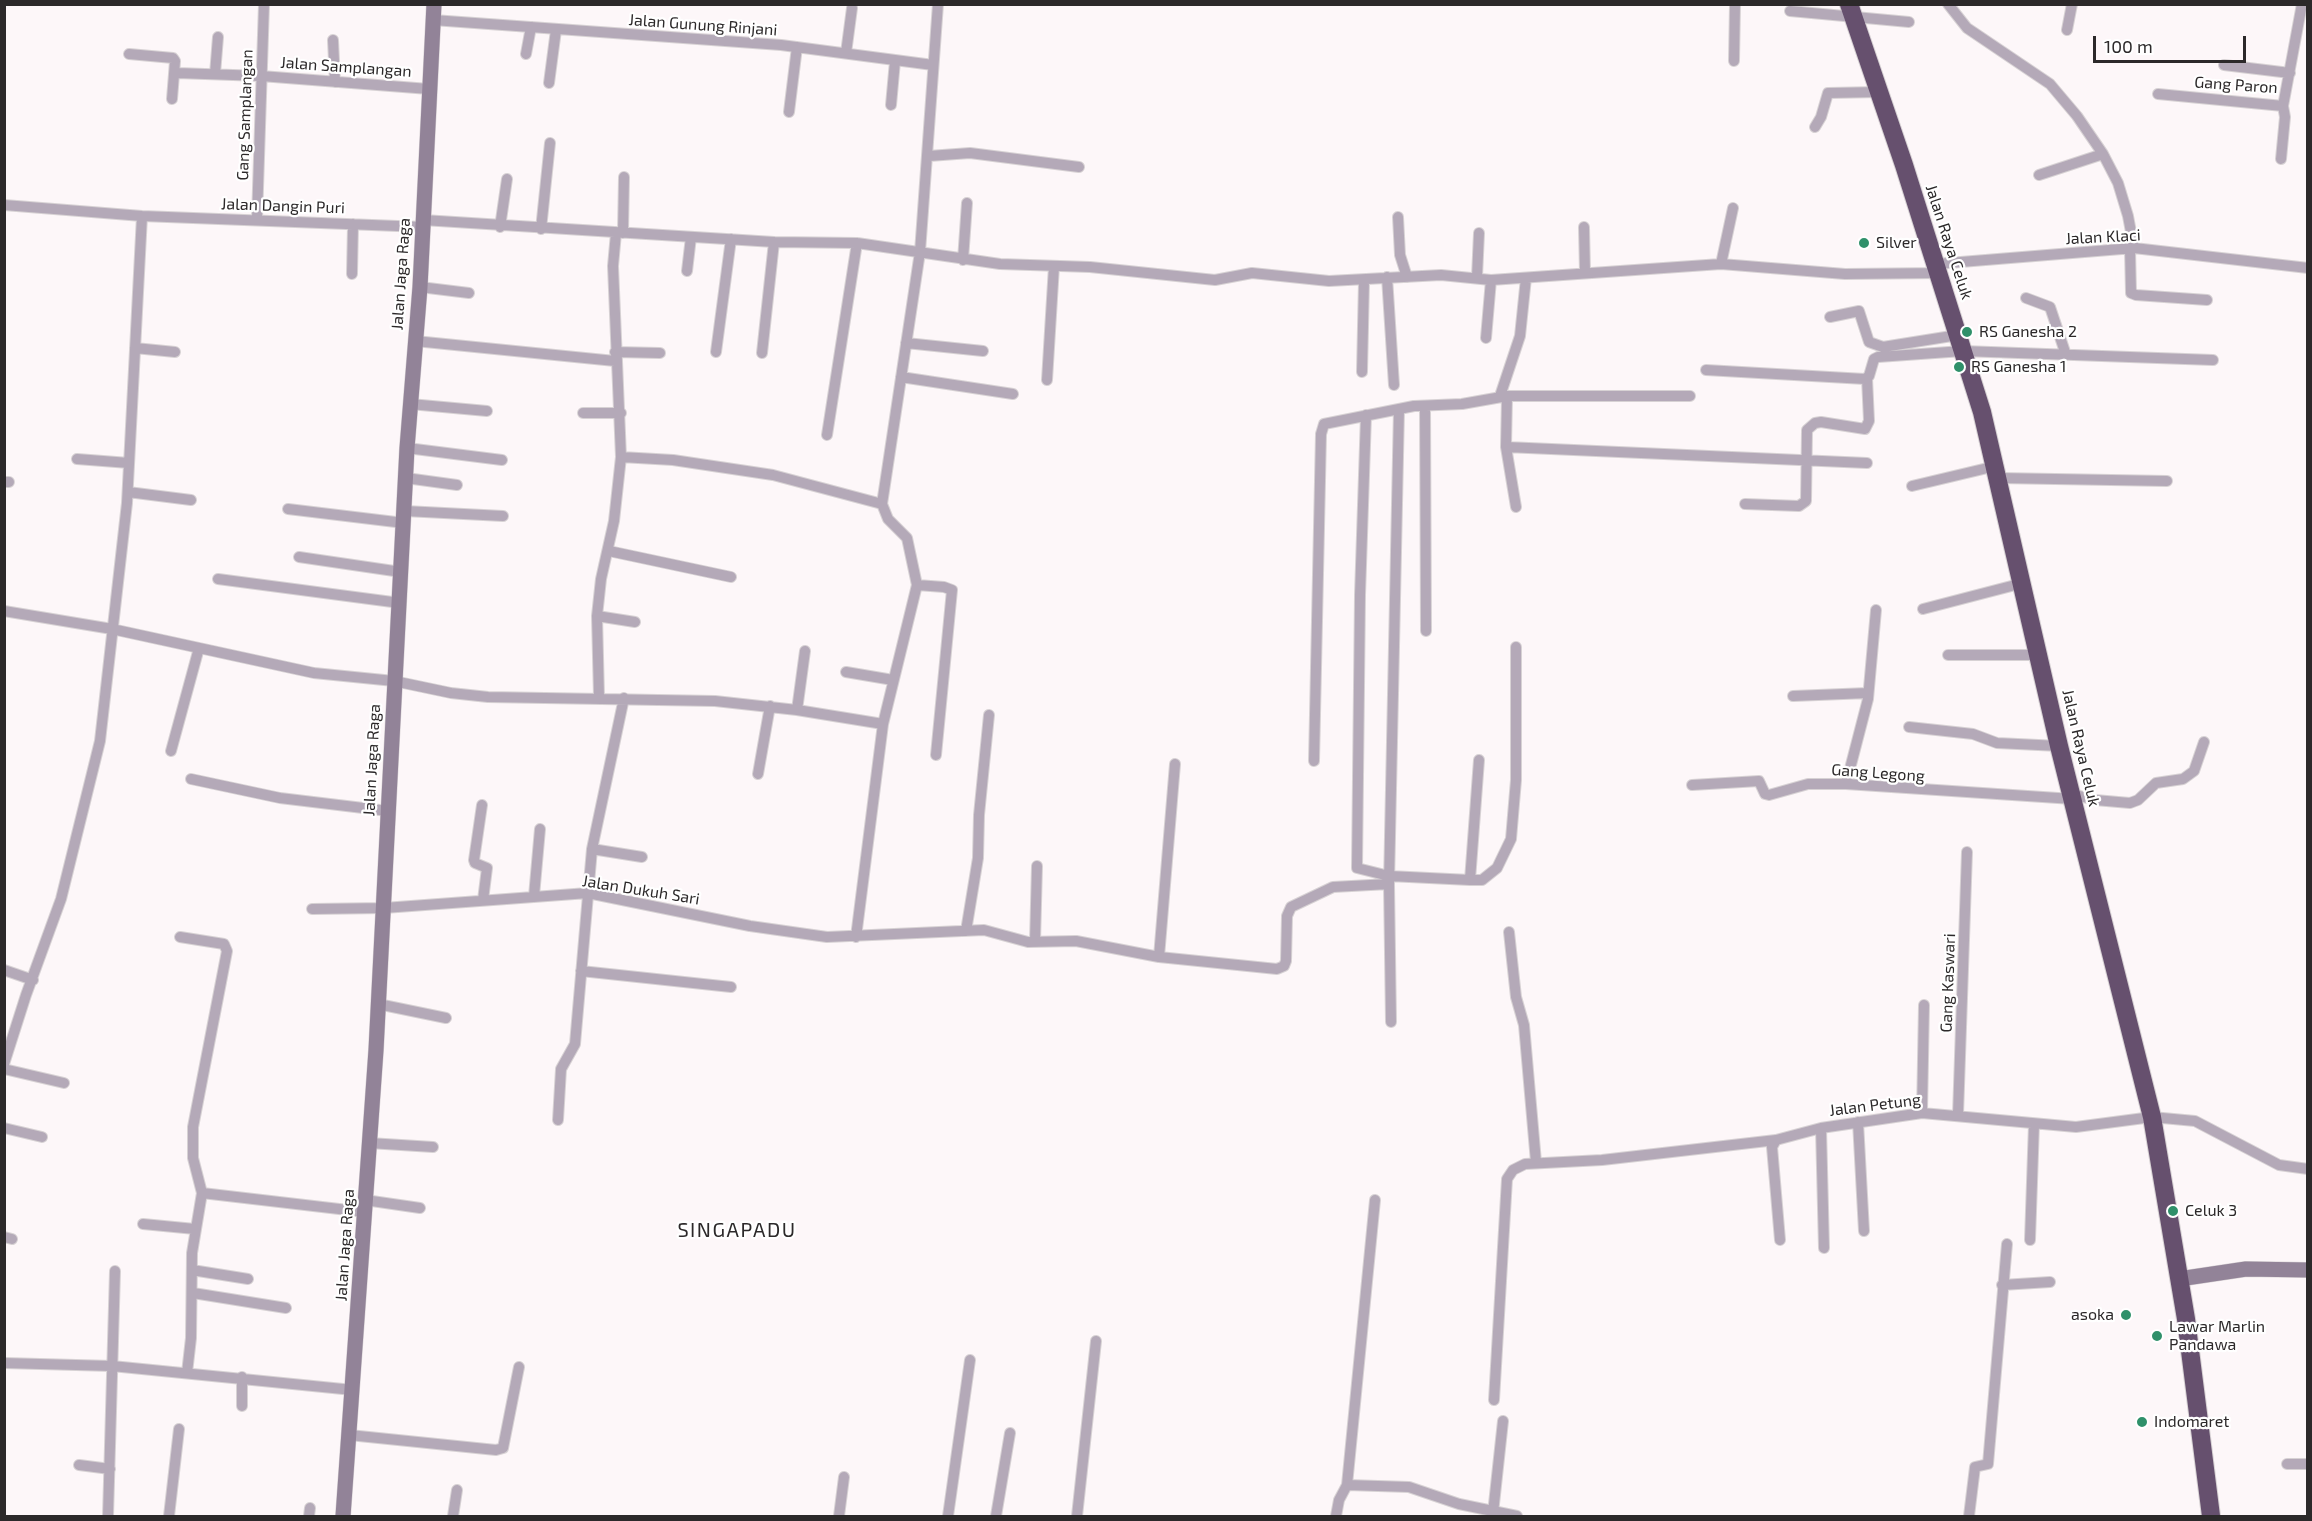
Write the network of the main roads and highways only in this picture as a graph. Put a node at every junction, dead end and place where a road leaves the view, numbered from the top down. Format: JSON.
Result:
{"nodes":[{"id":1,"x":1851,"y":11,"type":"edge"},
{"id":2,"x":2211,"y":1516,"type":"edge"}],
"edges":[{"from":1,"to":2,"type":"highway","name":"Jalan Raya Celuk"}]}
